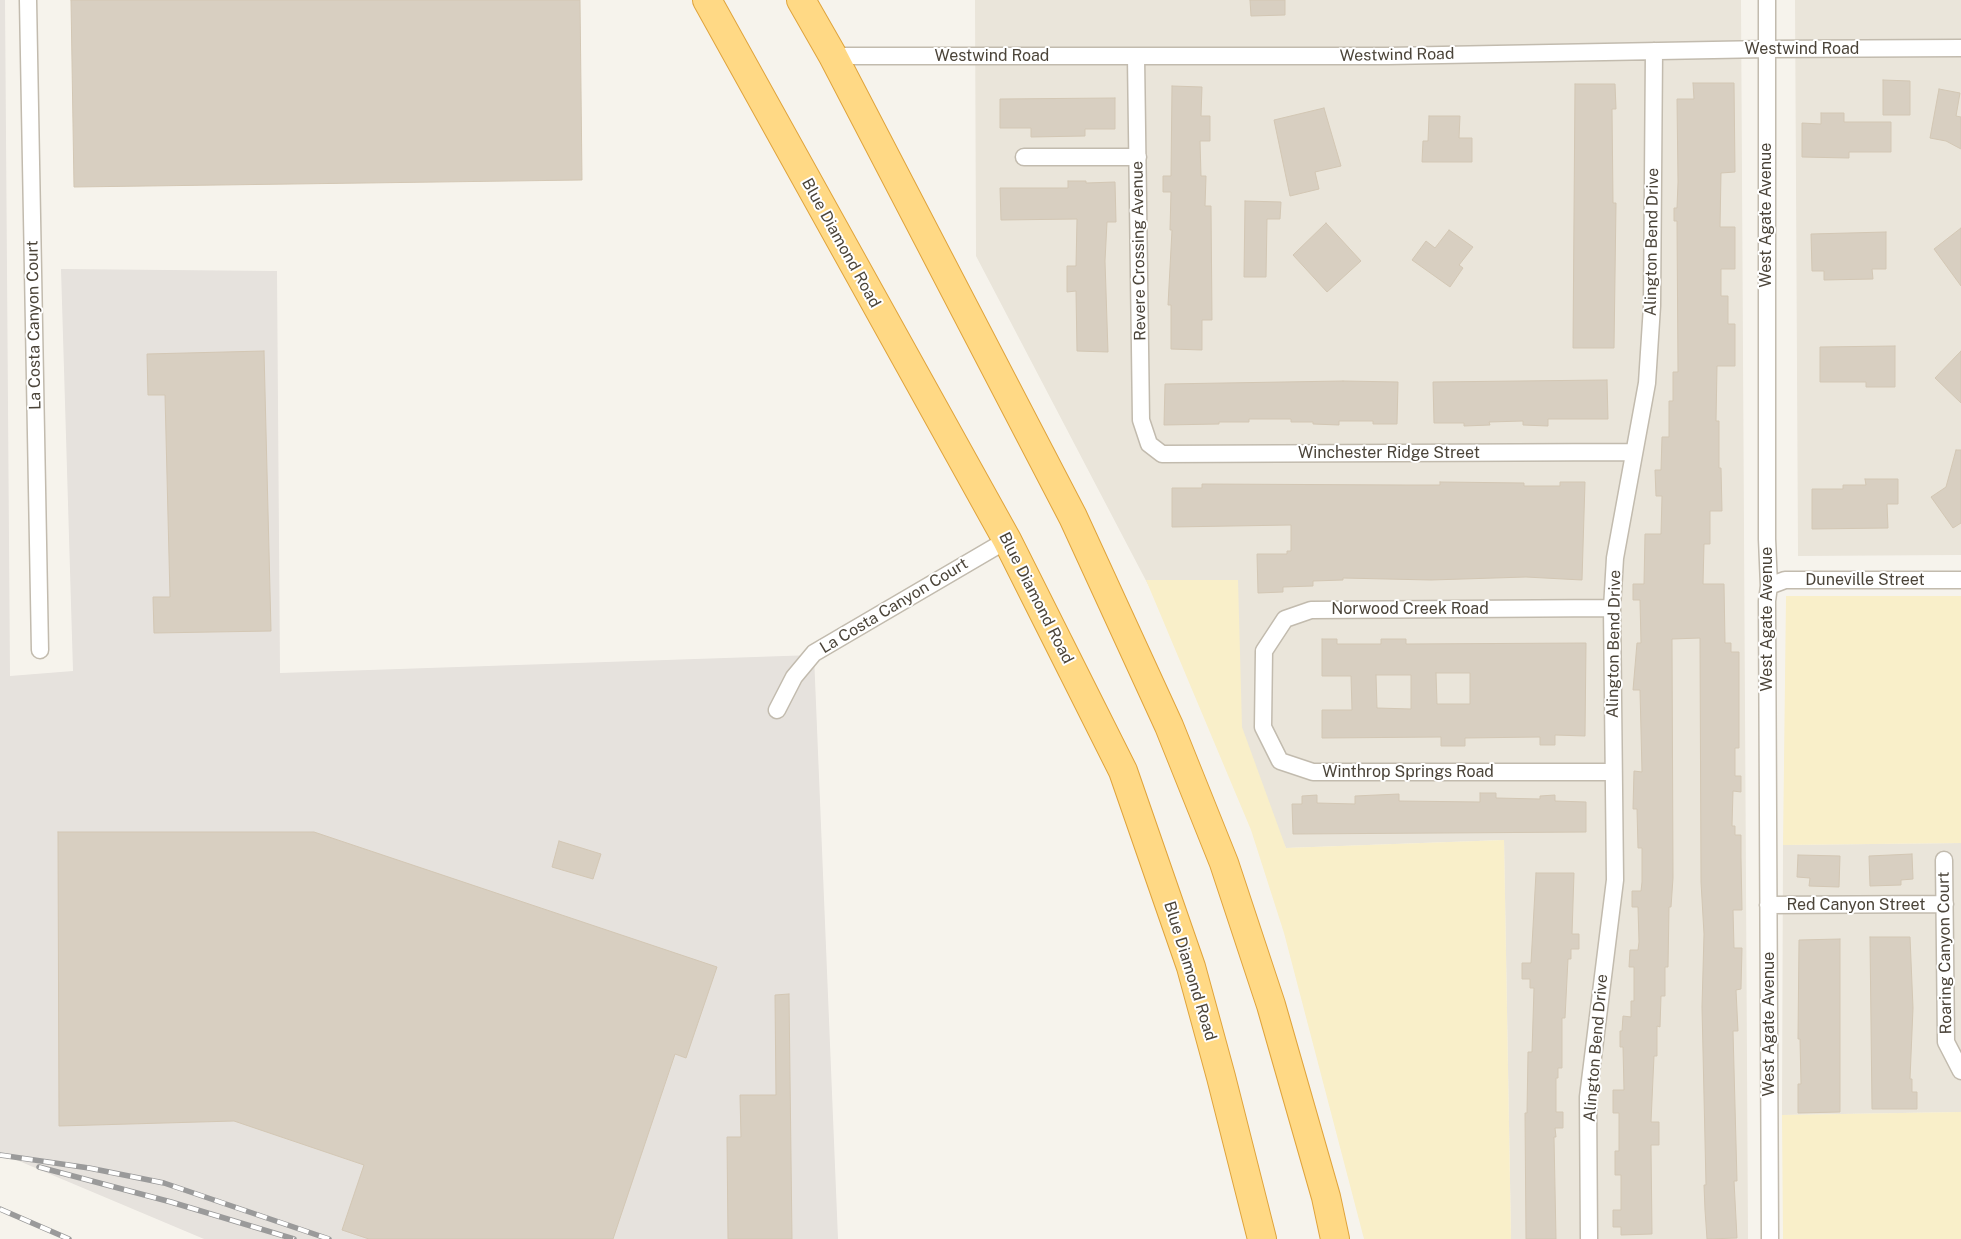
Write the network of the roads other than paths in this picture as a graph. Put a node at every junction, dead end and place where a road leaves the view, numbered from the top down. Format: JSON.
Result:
{"nodes":[{"id":1,"x":28,"y":0,"type":"edge"},
{"id":2,"x":707,"y":0,"type":"edge"},
{"id":3,"x":800,"y":0,"type":"edge"},
{"id":4,"x":1767,"y":0,"type":"edge"},
{"id":5,"x":1961,"y":48,"type":"edge"},
{"id":6,"x":1766,"y":49,"type":"junction"},
{"id":7,"x":1654,"y":51,"type":"junction"},
{"id":8,"x":833,"y":56,"type":"junction"},
{"id":9,"x":1136,"y":56,"type":"junction"},
{"id":10,"x":1138,"y":156,"type":"junction"},
{"id":11,"x":1024,"y":157,"type":"dead end"},
{"id":12,"x":1149,"y":444,"type":"joint"},
{"id":13,"x":1634,"y":452,"type":"junction"},
{"id":14,"x":1007,"y":540,"type":"junction"},
{"id":15,"x":1961,"y":580,"type":"edge"},
{"id":16,"x":1770,"y":586,"type":"junction"},
{"id":17,"x":1612,"y":608,"type":"junction"},
{"id":18,"x":40,"y":650,"type":"dead end"},
{"id":19,"x":1263,"y":689,"type":"joint"},
{"id":20,"x":777,"y":710,"type":"dead end"},
{"id":21,"x":1613,"y":772,"type":"junction"},
{"id":22,"x":1944,"y":860,"type":"dead end"},
{"id":23,"x":1945,"y":904,"type":"junction"},
{"id":24,"x":1768,"y":905,"type":"junction"},
{"id":25,"x":1961,"y":1071,"type":"edge"},
{"id":26,"x":1262,"y":1239,"type":"edge"},
{"id":27,"x":1335,"y":1239,"type":"edge"},
{"id":28,"x":1589,"y":1239,"type":"edge"},
{"id":29,"x":1770,"y":1239,"type":"edge"}],
"edges":[{"from":1,"to":18,"type":"street","name":"La Costa Canyon Court"},
{"from":2,"to":14,"type":"highway","name":"Blue Diamond Road"},
{"from":3,"to":8,"type":"highway"},
{"from":4,"to":6,"type":"street","name":"West Agate Avenue"},
{"from":5,"to":6,"type":"street","name":"Westwind Road"},
{"from":6,"to":7,"type":"street","name":"Westwind Road"},
{"from":6,"to":16,"type":"street","name":"West Agate Avenue"},
{"from":7,"to":9,"type":"street","name":"Westwind Road"},
{"from":7,"to":13,"type":"street","name":"Alington Bend Drive"},
{"from":8,"to":9,"type":"street","name":"Westwind Road"},
{"from":8,"to":27,"type":"highway"},
{"from":9,"to":10,"type":"street","name":"Revere Crossing Avenue"},
{"from":10,"to":11,"type":"street"},
{"from":10,"to":12,"type":"street","name":"Revere Crossing Avenue"},
{"from":12,"to":13,"type":"street","name":"Winchester Ridge Street"},
{"from":13,"to":17,"type":"street","name":"Alington Bend Drive"},
{"from":14,"to":20,"type":"street","name":"La Costa Canyon Court"},
{"from":14,"to":26,"type":"highway","name":"Blue Diamond Road"},
{"from":15,"to":16,"type":"street","name":"Duneville Street"},
{"from":16,"to":24,"type":"street","name":"West Agate Avenue"},
{"from":17,"to":19,"type":"street","name":"Norwood Creek Road"},
{"from":17,"to":21,"type":"street","name":"Alington Bend Drive"},
{"from":19,"to":21,"type":"street","name":"Winthrop Springs Road"},
{"from":21,"to":28,"type":"street","name":"Alington Bend Drive"},
{"from":22,"to":23,"type":"street","name":"Roaring Canyon Court"},
{"from":23,"to":24,"type":"street","name":"Red Canyon Street"},
{"from":23,"to":25,"type":"street","name":"Roaring Canyon Court"},
{"from":24,"to":29,"type":"street","name":"West Agate Avenue"}]}
